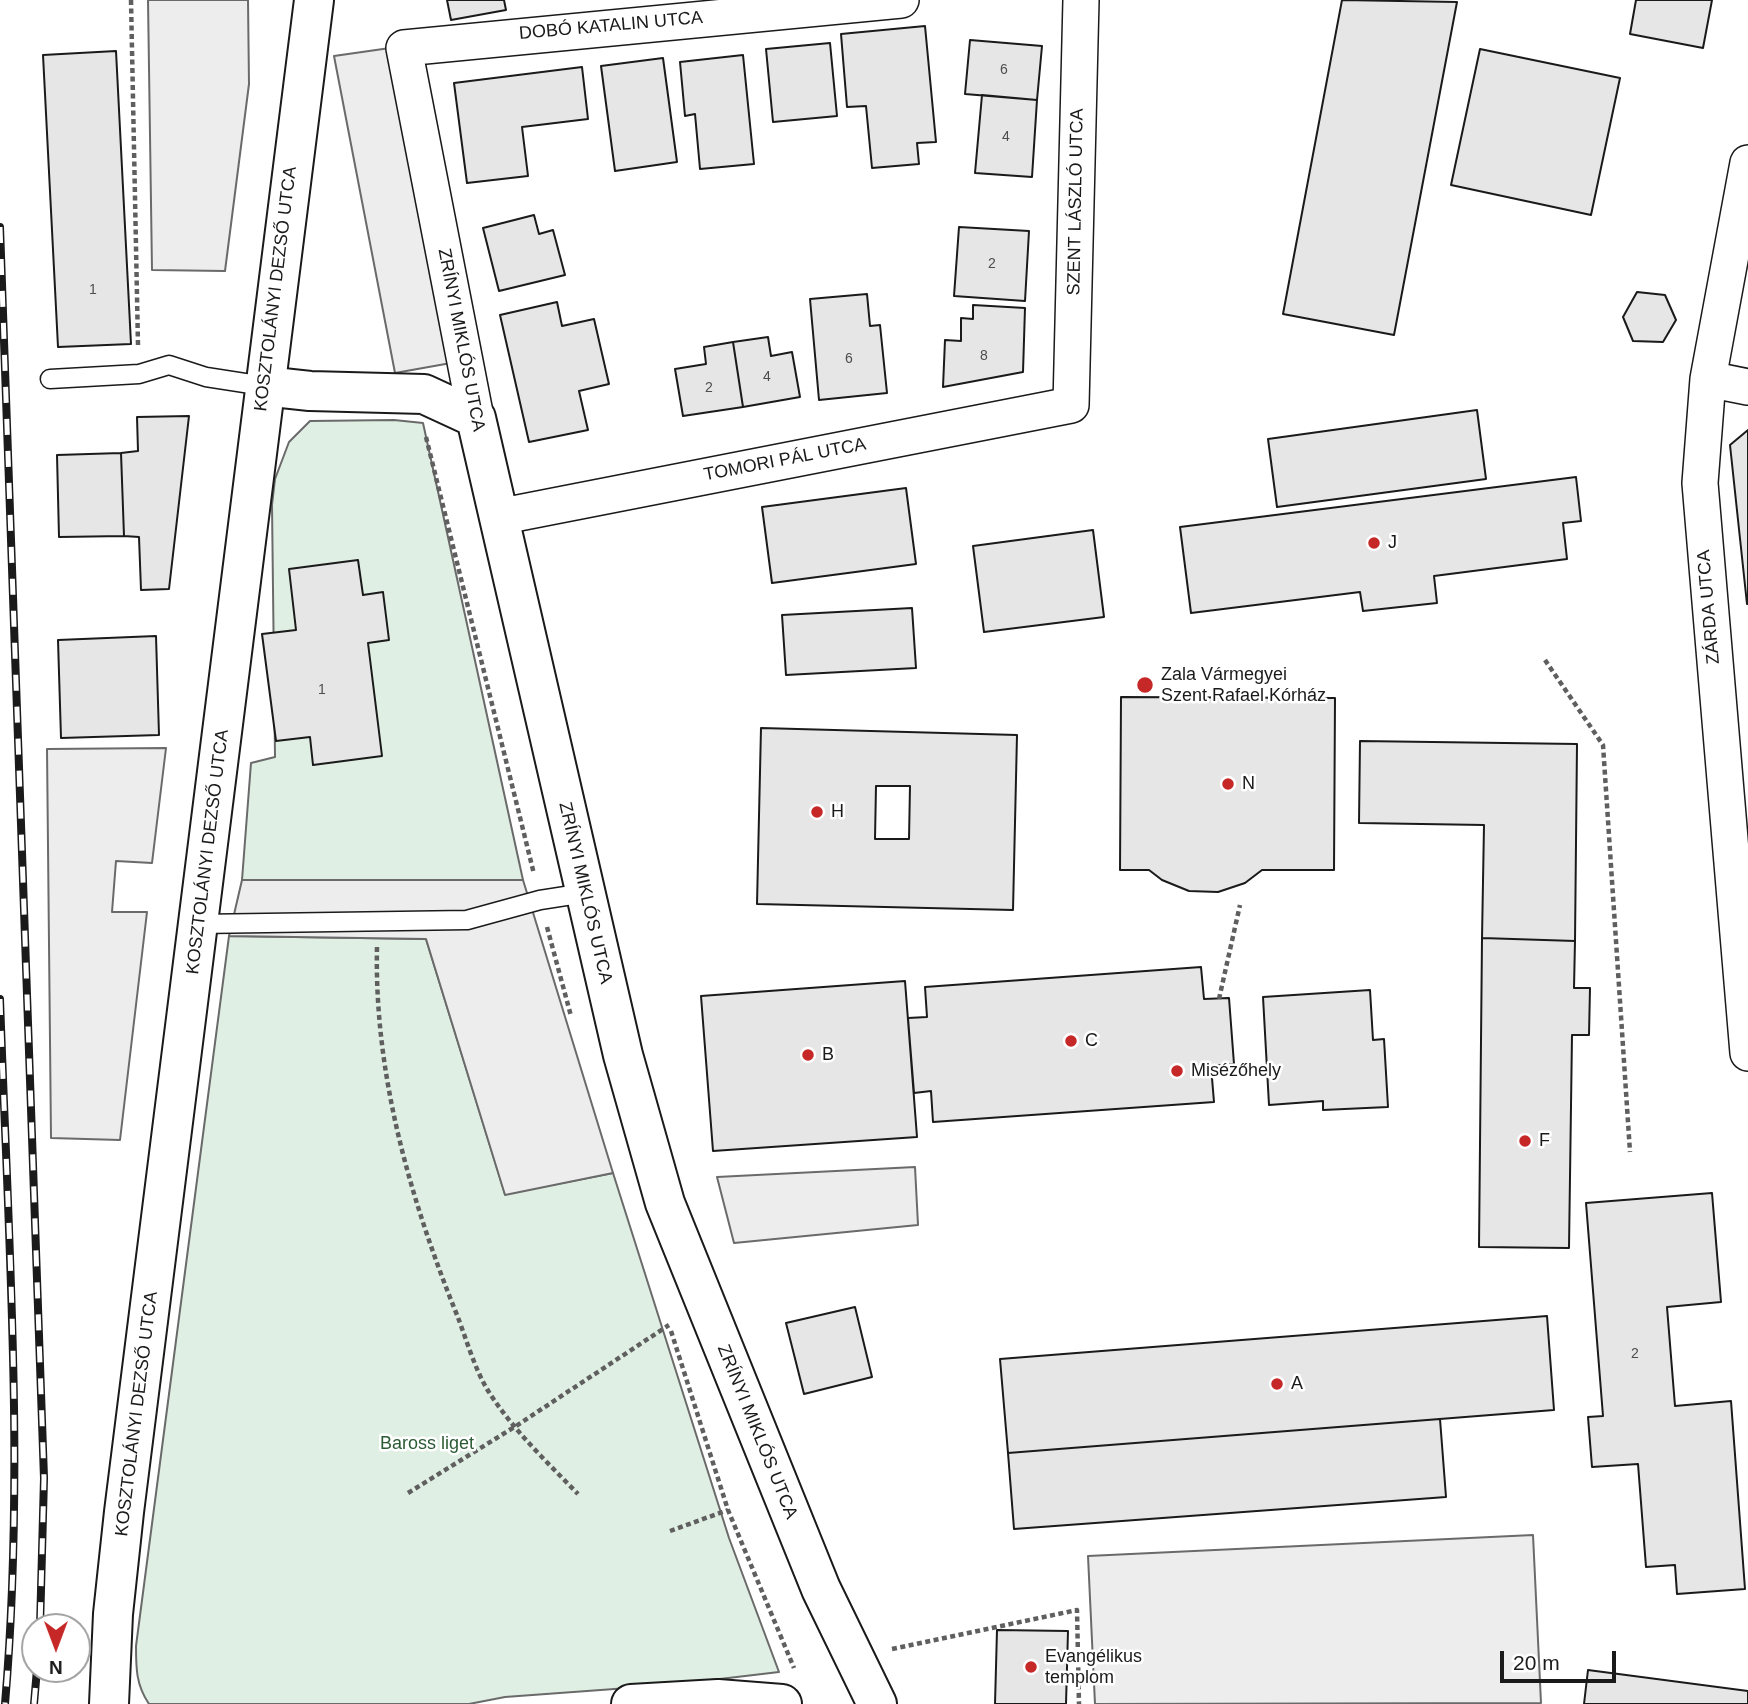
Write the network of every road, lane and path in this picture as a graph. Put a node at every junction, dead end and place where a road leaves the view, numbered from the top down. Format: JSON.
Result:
{"nodes":[{"id":1,"x":131,"y":0,"type":"edge"},
{"id":2,"x":314,"y":0,"type":"edge"},
{"id":3,"x":901,"y":0,"type":"edge"},
{"id":4,"x":1081,"y":0,"type":"edge"},
{"id":5,"x":404,"y":47,"type":"joint"},
{"id":6,"x":1748,"y":163,"type":"edge"},
{"id":7,"x":139,"y":374,"type":"junction"},
{"id":8,"x":50,"y":379,"type":"dead end"},
{"id":9,"x":1707,"y":379,"type":"junction"},
{"id":10,"x":264,"y":386,"type":"junction"},
{"id":11,"x":1748,"y":387,"type":"edge"},
{"id":12,"x":1071,"y":405,"type":"joint"},
{"id":13,"x":475,"y":418,"type":"junction"},
{"id":14,"x":426,"y":436,"type":"dead end"},
{"id":15,"x":498,"y":517,"type":"junction"},
{"id":16,"x":1545,"y":660,"type":"dead end"},
{"id":17,"x":584,"y":893,"type":"junction"},
{"id":18,"x":540,"y":901,"type":"junction"},
{"id":19,"x":1240,"y":905,"type":"dead end"},
{"id":20,"x":378,"y":923,"type":"junction"},
{"id":21,"x":199,"y":924,"type":"junction"},
{"id":22,"x":1219,"y":999,"type":"dead end"},
{"id":23,"x":572,"y":1019,"type":"dead end"},
{"id":24,"x":1748,"y":1053,"type":"edge"},
{"id":25,"x":1630,"y":1153,"type":"dead end"},
{"id":26,"x":666,"y":1314,"type":"dead end"},
{"id":27,"x":669,"y":1325,"type":"junction"},
{"id":28,"x":516,"y":1426,"type":"junction"},
{"id":29,"x":408,"y":1493,"type":"dead end"},
{"id":30,"x":578,"y":1494,"type":"dead end"},
{"id":31,"x":728,"y":1510,"type":"junction"},
{"id":32,"x":670,"y":1531,"type":"dead end"},
{"id":33,"x":890,"y":1649,"type":"dead end"},
{"id":34,"x":789,"y":1688,"type":"edge"},
{"id":35,"x":109,"y":1704,"type":"edge"},
{"id":36,"x":631,"y":1704,"type":"edge"},
{"id":37,"x":877,"y":1704,"type":"edge"},
{"id":38,"x":1079,"y":1704,"type":"edge"}],
"edges":[{"from":1,"to":7,"type":"path"},
{"from":2,"to":10,"type":"main road","name":"KOSZTOLÁNYI DEZSŐ UTCA"},
{"from":3,"to":5,"type":"street","name":"DOBÓ KATALIN UTCA"},
{"from":4,"to":12,"type":"street","name":"SZENT LÁSZLÓ UTCA"},
{"from":5,"to":13,"type":"street","name":"ZRÍNYI MIKLÓS UTCA"},
{"from":6,"to":9,"type":"street","name":"ZÁRDA UTCA"},
{"from":7,"to":8,"type":"lane"},
{"from":7,"to":10,"type":"lane"},
{"from":9,"to":11,"type":"street"},
{"from":9,"to":24,"type":"street","name":"ZÁRDA UTCA"},
{"from":10,"to":13,"type":"main road"},
{"from":10,"to":21,"type":"main road","name":"KOSZTOLÁNYI DEZSŐ UTCA"},
{"from":12,"to":15,"type":"street","name":"TOMORI PÁL UTCA"},
{"from":13,"to":15,"type":"main road","name":"ZRÍNYI MIKLÓS UTCA"},
{"from":14,"to":18,"type":"path"},
{"from":15,"to":17,"type":"main road","name":"ZRÍNYI MIKLÓS UTCA"},
{"from":16,"to":25,"type":"path"},
{"from":17,"to":18,"type":"lane"},
{"from":17,"to":37,"type":"main road","name":"ZRÍNYI MIKLÓS UTCA"},
{"from":18,"to":20,"type":"lane"},
{"from":18,"to":23,"type":"path"},
{"from":19,"to":22,"type":"path"},
{"from":20,"to":21,"type":"lane"},
{"from":20,"to":28,"type":"path"},
{"from":21,"to":35,"type":"main road","name":"KOSZTOLÁNYI DEZSŐ UTCA"},
{"from":26,"to":27,"type":"path"},
{"from":27,"to":28,"type":"path"},
{"from":27,"to":31,"type":"path"},
{"from":28,"to":29,"type":"path"},
{"from":28,"to":30,"type":"path"},
{"from":31,"to":32,"type":"path"},
{"from":31,"to":34,"type":"path"},
{"from":33,"to":38,"type":"path"},
{"from":34,"to":36,"type":"main road"}]}
